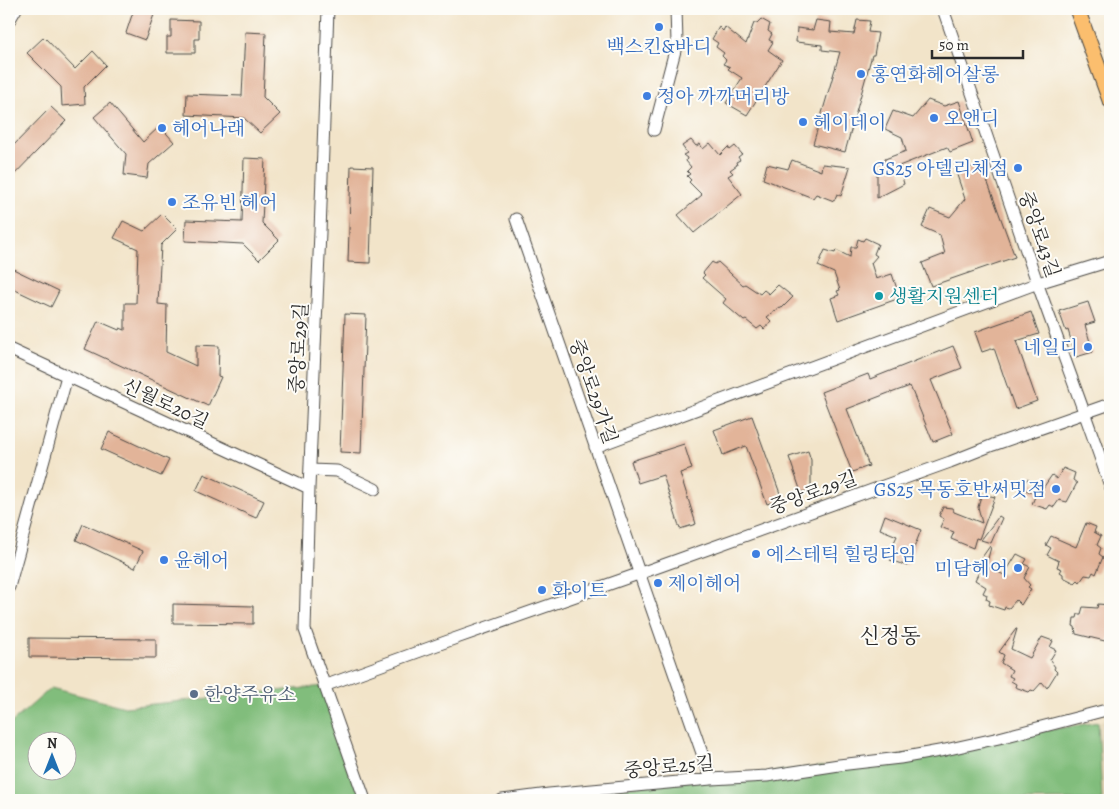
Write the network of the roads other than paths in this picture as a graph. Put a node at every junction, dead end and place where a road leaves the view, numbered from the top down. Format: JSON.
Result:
{"nodes":[{"id":1,"x":16,"y":9,"type":"edge"},
{"id":2,"x":328,"y":9,"type":"edge"},
{"id":3,"x":676,"y":9,"type":"edge"},
{"id":4,"x":943,"y":9,"type":"edge"},
{"id":5,"x":1077,"y":9,"type":"edge"},
{"id":6,"x":9,"y":21,"type":"edge"},
{"id":7,"x":1110,"y":100,"type":"edge"},
{"id":8,"x":654,"y":130,"type":"dead end"},
{"id":9,"x":516,"y":219,"type":"dead end"},
{"id":10,"x":1110,"y":261,"type":"edge"},
{"id":11,"x":1038,"y":283,"type":"junction"},
{"id":12,"x":9,"y":349,"type":"edge"},
{"id":13,"x":67,"y":376,"type":"junction"},
{"id":14,"x":1110,"y":404,"type":"edge"},
{"id":15,"x":1085,"y":413,"type":"junction"},
{"id":16,"x":595,"y":447,"type":"junction"},
{"id":17,"x":310,"y":470,"type":"junction"},
{"id":18,"x":1110,"y":486,"type":"edge"},
{"id":19,"x":309,"y":488,"type":"junction"},
{"id":20,"x":375,"y":489,"type":"dead end"},
{"id":21,"x":640,"y":573,"type":"junction"},
{"id":22,"x":9,"y":587,"type":"edge"},
{"id":23,"x":324,"y":686,"type":"junction"},
{"id":24,"x":1110,"y":709,"type":"edge"},
{"id":25,"x":711,"y":779,"type":"junction"},
{"id":26,"x":365,"y":800,"type":"edge"},
{"id":27,"x":502,"y":800,"type":"edge"}],
"edges":[{"from":1,"to":6,"type":"street"},
{"from":2,"to":17,"type":"street","name":"중앙로29길"},
{"from":3,"to":8,"type":"street"},
{"from":4,"to":11,"type":"street","name":"중앙로43길"},
{"from":5,"to":7,"type":"main road"},
{"from":9,"to":16,"type":"street","name":"중앙로29가길"},
{"from":10,"to":11,"type":"street"},
{"from":11,"to":15,"type":"street","name":"중앙로43길"},
{"from":11,"to":16,"type":"street"},
{"from":12,"to":13,"type":"street","name":"신월로20길"},
{"from":13,"to":19,"type":"street","name":"신월로20길"},
{"from":13,"to":22,"type":"street"},
{"from":14,"to":15,"type":"street","name":"중앙로29길"},
{"from":15,"to":18,"type":"street","name":"중앙로43길"},
{"from":15,"to":21,"type":"street","name":"중앙로29길"},
{"from":16,"to":21,"type":"street","name":"중앙로29가길"},
{"from":17,"to":19,"type":"street","name":"중앙로29길"},
{"from":17,"to":20,"type":"street"},
{"from":19,"to":23,"type":"street","name":"중앙로29길"},
{"from":21,"to":23,"type":"street","name":"중앙로29길"},
{"from":21,"to":25,"type":"street"},
{"from":23,"to":26,"type":"street","name":"중앙로29길"},
{"from":24,"to":25,"type":"street","name":"중앙로25길"},
{"from":25,"to":27,"type":"street","name":"중앙로25길"}]}
